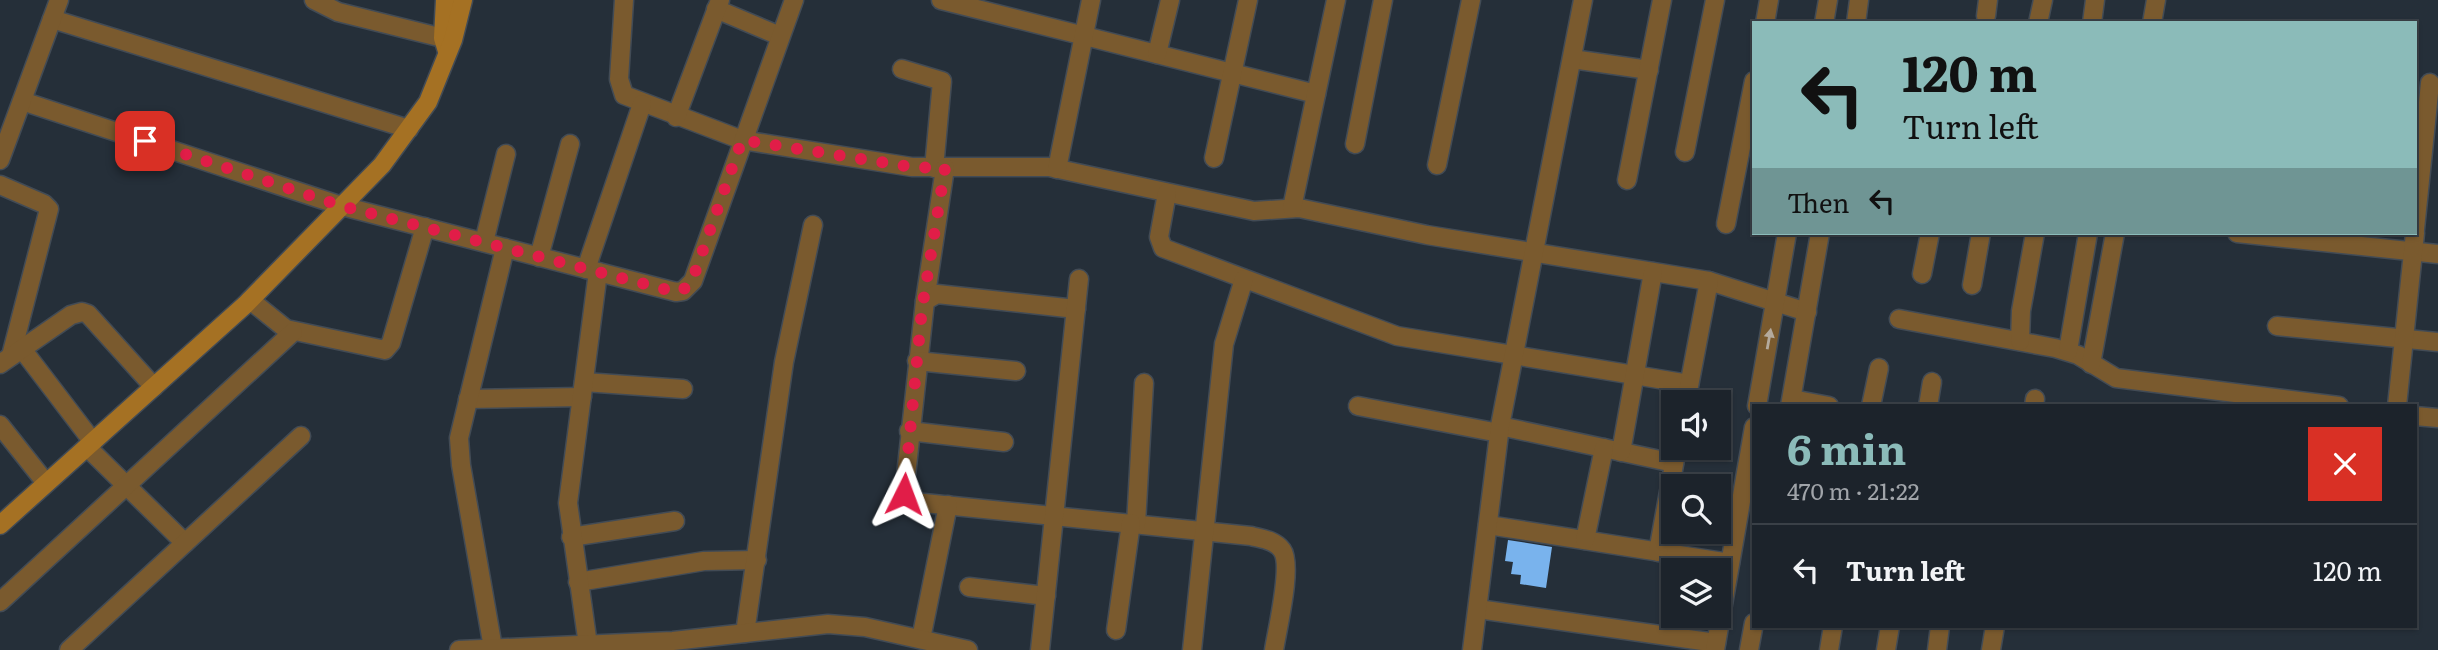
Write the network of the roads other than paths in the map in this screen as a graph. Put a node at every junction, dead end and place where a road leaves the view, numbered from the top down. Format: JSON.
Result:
{"nodes":[{"id":1,"x":59,"y":0,"type":"edge"},
{"id":2,"x":314,"y":0,"type":"edge"},
{"id":3,"x":445,"y":0,"type":"edge"},
{"id":4,"x":463,"y":0,"type":"edge"},
{"id":5,"x":624,"y":0,"type":"edge"},
{"id":6,"x":794,"y":0,"type":"edge"},
{"id":7,"x":941,"y":0,"type":"edge"},
{"id":8,"x":1091,"y":0,"type":"edge"},
{"id":9,"x":1170,"y":0,"type":"edge"},
{"id":10,"x":1248,"y":0,"type":"edge"},
{"id":11,"x":1336,"y":0,"type":"edge"},
{"id":12,"x":1383,"y":0,"type":"edge"},
{"id":13,"x":1471,"y":0,"type":"edge"},
{"id":14,"x":1583,"y":0,"type":"edge"},
{"id":15,"x":1662,"y":0,"type":"edge"},
{"id":16,"x":1715,"y":0,"type":"edge"},
{"id":17,"x":1769,"y":0,"type":"edge"},
{"id":18,"x":1828,"y":0,"type":"edge"},
{"id":19,"x":1859,"y":0,"type":"edge"},
{"id":20,"x":2042,"y":0,"type":"edge"},
{"id":21,"x":2095,"y":0,"type":"edge"},
{"id":22,"x":2157,"y":0,"type":"edge"},
{"id":23,"x":718,"y":5,"type":"edge"},
{"id":24,"x":1009,"y":8,"type":"edge"},
{"id":25,"x":52,"y":19,"type":"junction"},
{"id":26,"x":1765,"y":21,"type":"edge"},
{"id":27,"x":1824,"y":21,"type":"edge"},
{"id":28,"x":1856,"y":21,"type":"edge"},
{"id":29,"x":2038,"y":21,"type":"edge"},
{"id":30,"x":2092,"y":21,"type":"edge"},
{"id":31,"x":2152,"y":21,"type":"edge"},
{"id":32,"x":780,"y":36,"type":"junction"},
{"id":33,"x":1084,"y":36,"type":"junction"},
{"id":34,"x":445,"y":46,"type":"junction"},
{"id":35,"x":1157,"y":54,"type":"junction"},
{"id":36,"x":1572,"y":59,"type":"junction"},
{"id":37,"x":902,"y":69,"type":"dead end"},
{"id":38,"x":1648,"y":70,"type":"junction"},
{"id":39,"x":1232,"y":73,"type":"junction"},
{"id":40,"x":2428,"y":83,"type":"edge"},
{"id":41,"x":1752,"y":91,"type":"edge"},
{"id":42,"x":1316,"y":94,"type":"junction"},
{"id":43,"x":22,"y":101,"type":"junction"},
{"id":44,"x":642,"y":104,"type":"junction"},
{"id":45,"x":676,"y":117,"type":"junction"},
{"id":46,"x":409,"y":129,"type":"junction"},
{"id":47,"x":742,"y":140,"type":"junction"},
{"id":48,"x":570,"y":144,"type":"dead end"},
{"id":49,"x":1356,"y":144,"type":"dead end"},
{"id":50,"x":1685,"y":152,"type":"dead end"},
{"id":51,"x":506,"y":154,"type":"dead end"},
{"id":52,"x":1214,"y":158,"type":"dead end"},
{"id":53,"x":0,"y":160,"type":"edge"},
{"id":54,"x":1437,"y":165,"type":"dead end"},
{"id":55,"x":2425,"y":166,"type":"edge"},
{"id":56,"x":940,"y":168,"type":"junction"},
{"id":57,"x":1057,"y":169,"type":"junction"},
{"id":58,"x":1627,"y":180,"type":"dead end"},
{"id":59,"x":0,"y":185,"type":"edge"},
{"id":60,"x":1167,"y":193,"type":"junction"},
{"id":61,"x":342,"y":206,"type":"junction"},
{"id":62,"x":1292,"y":208,"type":"junction"},
{"id":63,"x":2417,"y":218,"type":"edge"},
{"id":64,"x":1726,"y":224,"type":"dead end"},
{"id":65,"x":813,"y":225,"type":"dead end"},
{"id":66,"x":425,"y":227,"type":"junction"},
{"id":67,"x":1787,"y":235,"type":"edge"},
{"id":68,"x":1820,"y":235,"type":"edge"},
{"id":69,"x":1930,"y":235,"type":"edge"},
{"id":70,"x":1982,"y":235,"type":"edge"},
{"id":71,"x":2035,"y":235,"type":"edge"},
{"id":72,"x":2088,"y":235,"type":"edge"},
{"id":73,"x":2115,"y":235,"type":"edge"},
{"id":74,"x":2308,"y":235,"type":"edge"},
{"id":75,"x":2414,"y":238,"type":"edge"},
{"id":76,"x":484,"y":242,"type":"junction"},
{"id":77,"x":505,"y":248,"type":"junction"},
{"id":78,"x":1534,"y":254,"type":"junction"},
{"id":79,"x":2438,"y":254,"type":"edge"},
{"id":80,"x":539,"y":257,"type":"junction"},
{"id":81,"x":592,"y":270,"type":"junction"},
{"id":82,"x":1653,"y":272,"type":"junction"},
{"id":83,"x":1922,"y":274,"type":"dead end"},
{"id":84,"x":1079,"y":279,"type":"dead end"},
{"id":85,"x":1244,"y":279,"type":"junction"},
{"id":86,"x":1709,"y":281,"type":"junction"},
{"id":87,"x":1972,"y":285,"type":"dead end"},
{"id":88,"x":250,"y":300,"type":"junction"},
{"id":89,"x":925,"y":301,"type":"junction"},
{"id":90,"x":1775,"y":301,"type":"junction"},
{"id":91,"x":1076,"y":309,"type":"junction"},
{"id":92,"x":1807,"y":312,"type":"junction"},
{"id":93,"x":1899,"y":318,"type":"dead end"},
{"id":94,"x":2277,"y":326,"type":"dead end"},
{"id":95,"x":293,"y":332,"type":"junction"},
{"id":96,"x":2405,"y":338,"type":"junction"},
{"id":97,"x":2020,"y":341,"type":"junction"},
{"id":98,"x":2438,"y":342,"type":"edge"},
{"id":99,"x":2068,"y":351,"type":"junction"},
{"id":100,"x":1514,"y":355,"type":"junction"},
{"id":101,"x":11,"y":356,"type":"edge"},
{"id":102,"x":916,"y":361,"type":"junction"},
{"id":103,"x":2091,"y":364,"type":"junction"},
{"id":104,"x":1879,"y":369,"type":"dead end"},
{"id":105,"x":1016,"y":371,"type":"dead end"},
{"id":106,"x":1636,"y":375,"type":"junction"},
{"id":107,"x":1932,"y":382,"type":"dead end"},
{"id":108,"x":1144,"y":383,"type":"dead end"},
{"id":109,"x":1689,"y":384,"type":"junction"},
{"id":110,"x":154,"y":387,"type":"junction"},
{"id":111,"x":583,"y":389,"type":"junction"},
{"id":112,"x":683,"y":389,"type":"dead end"},
{"id":113,"x":1688,"y":390,"type":"edge"},
{"id":114,"x":468,"y":399,"type":"junction"},
{"id":115,"x":1791,"y":402,"type":"edge"},
{"id":116,"x":1757,"y":404,"type":"edge"},
{"id":117,"x":1810,"y":404,"type":"edge"},
{"id":118,"x":1871,"y":404,"type":"edge"},
{"id":119,"x":1928,"y":404,"type":"edge"},
{"id":120,"x":2324,"y":404,"type":"edge"},
{"id":121,"x":2396,"y":404,"type":"edge"},
{"id":122,"x":1358,"y":406,"type":"dead end"},
{"id":123,"x":2417,"y":416,"type":"edge"},
{"id":124,"x":2438,"y":418,"type":"edge"},
{"id":125,"x":0,"y":425,"type":"edge"},
{"id":126,"x":1500,"y":429,"type":"junction"},
{"id":127,"x":909,"y":431,"type":"junction"},
{"id":128,"x":301,"y":436,"type":"dead end"},
{"id":129,"x":1003,"y":442,"type":"dead end"},
{"id":130,"x":90,"y":444,"type":"junction"},
{"id":131,"x":1752,"y":448,"type":"edge"},
{"id":132,"x":1613,"y":450,"type":"junction"},
{"id":133,"x":1661,"y":455,"type":"edge"},
{"id":134,"x":1675,"y":460,"type":"edge"},
{"id":135,"x":46,"y":484,"type":"junction"},
{"id":136,"x":124,"y":485,"type":"junction"},
{"id":137,"x":1747,"y":499,"type":"edge"},
{"id":138,"x":947,"y":505,"type":"junction"},
{"id":139,"x":1054,"y":515,"type":"junction"},
{"id":140,"x":675,"y":521,"type":"dead end"},
{"id":141,"x":1134,"y":523,"type":"junction"},
{"id":142,"x":0,"y":525,"type":"edge"},
{"id":143,"x":1488,"y":525,"type":"junction"},
{"id":144,"x":1205,"y":531,"type":"junction"},
{"id":145,"x":571,"y":537,"type":"junction"},
{"id":146,"x":1585,"y":540,"type":"junction"},
{"id":147,"x":185,"y":543,"type":"junction"},
{"id":148,"x":1658,"y":552,"type":"junction"},
{"id":149,"x":1697,"y":558,"type":"edge"},
{"id":150,"x":1731,"y":559,"type":"edge"},
{"id":151,"x":758,"y":560,"type":"junction"},
{"id":152,"x":578,"y":583,"type":"junction"},
{"id":153,"x":969,"y":587,"type":"dead end"},
{"id":154,"x":1046,"y":596,"type":"junction"},
{"id":155,"x":0,"y":602,"type":"edge"},
{"id":156,"x":1478,"y":609,"type":"junction"},
{"id":157,"x":1719,"y":628,"type":"edge"},
{"id":158,"x":1753,"y":628,"type":"edge"},
{"id":159,"x":1833,"y":628,"type":"edge"},
{"id":160,"x":1890,"y":628,"type":"edge"},
{"id":161,"x":1940,"y":628,"type":"edge"},
{"id":162,"x":1995,"y":628,"type":"edge"},
{"id":163,"x":1116,"y":630,"type":"dead end"},
{"id":164,"x":745,"y":633,"type":"junction"},
{"id":165,"x":921,"y":639,"type":"junction"},
{"id":166,"x":588,"y":645,"type":"junction"},
{"id":167,"x":1716,"y":646,"type":"edge"},
{"id":168,"x":493,"y":648,"type":"edge"},
{"id":169,"x":69,"y":650,"type":"edge"},
{"id":170,"x":459,"y":650,"type":"edge"},
{"id":171,"x":968,"y":650,"type":"edge"},
{"id":172,"x":1040,"y":650,"type":"edge"},
{"id":173,"x":1192,"y":650,"type":"edge"},
{"id":174,"x":1273,"y":650,"type":"edge"},
{"id":175,"x":1472,"y":650,"type":"edge"},
{"id":176,"x":1749,"y":650,"type":"edge"},
{"id":177,"x":1829,"y":650,"type":"edge"},
{"id":178,"x":1886,"y":650,"type":"edge"},
{"id":179,"x":1937,"y":650,"type":"edge"},
{"id":180,"x":1991,"y":650,"type":"edge"}],
"edges":[{"from":1,"to":25,"type":"street"},
{"from":2,"to":34,"type":"street"},
{"from":3,"to":34,"type":"street"},
{"from":4,"to":34,"type":"street"},
{"from":5,"to":44,"type":"street"},
{"from":6,"to":32,"type":"street"},
{"from":7,"to":24,"type":"street"},
{"from":8,"to":33,"type":"street"},
{"from":9,"to":35,"type":"street"},
{"from":10,"to":39,"type":"street"},
{"from":11,"to":42,"type":"street"},
{"from":12,"to":49,"type":"street"},
{"from":13,"to":54,"type":"street"},
{"from":14,"to":36,"type":"street"},
{"from":15,"to":38,"type":"street"},
{"from":16,"to":50,"type":"street"},
{"from":17,"to":26,"type":"street"},
{"from":18,"to":27,"type":"street"},
{"from":19,"to":28,"type":"street"},
{"from":20,"to":29,"type":"street"},
{"from":21,"to":30,"type":"street"},
{"from":22,"to":31,"type":"street"},
{"from":23,"to":32,"type":"street"},
{"from":23,"to":45,"type":"street"},
{"from":24,"to":33,"type":"street"},
{"from":25,"to":43,"type":"street"},
{"from":25,"to":46,"type":"street"},
{"from":32,"to":47,"type":"street"},
{"from":33,"to":35,"type":"street"},
{"from":33,"to":57,"type":"street"},
{"from":34,"to":46,"type":"street"},
{"from":35,"to":39,"type":"street"},
{"from":36,"to":38,"type":"street"},
{"from":36,"to":78,"type":"street"},
{"from":37,"to":56,"type":"street"},
{"from":38,"to":58,"type":"street"},
{"from":39,"to":42,"type":"street"},
{"from":39,"to":52,"type":"street"},
{"from":40,"to":55,"type":"street"},
{"from":41,"to":64,"type":"street"},
{"from":42,"to":62,"type":"street"},
{"from":43,"to":53,"type":"street"},
{"from":43,"to":61,"type":"street"},
{"from":44,"to":45,"type":"street"},
{"from":44,"to":81,"type":"street"},
{"from":45,"to":47,"type":"street"},
{"from":46,"to":61,"type":"street"},
{"from":47,"to":56,"type":"street"},
{"from":47,"to":81,"type":"street"},
{"from":48,"to":80,"type":"street"},
{"from":51,"to":76,"type":"street"},
{"from":55,"to":63,"type":"street"},
{"from":56,"to":57,"type":"street"},
{"from":56,"to":89,"type":"street"},
{"from":57,"to":60,"type":"street"},
{"from":59,"to":101,"type":"street"},
{"from":60,"to":62,"type":"street"},
{"from":60,"to":85,"type":"street"},
{"from":61,"to":66,"type":"street"},
{"from":61,"to":88,"type":"street"},
{"from":62,"to":78,"type":"street"},
{"from":65,"to":151,"type":"street"},
{"from":66,"to":76,"type":"street"},
{"from":66,"to":95,"type":"street"},
{"from":67,"to":90,"type":"street"},
{"from":68,"to":92,"type":"street"},
{"from":69,"to":83,"type":"street"},
{"from":70,"to":87,"type":"street"},
{"from":71,"to":97,"type":"street"},
{"from":72,"to":99,"type":"street"},
{"from":73,"to":103,"type":"street"},
{"from":74,"to":75,"type":"street"},
{"from":75,"to":79,"type":"street"},
{"from":75,"to":96,"type":"street"},
{"from":76,"to":77,"type":"street"},
{"from":77,"to":80,"type":"street"},
{"from":77,"to":114,"type":"street"},
{"from":78,"to":82,"type":"street"},
{"from":78,"to":100,"type":"street"},
{"from":80,"to":81,"type":"street"},
{"from":81,"to":111,"type":"street"},
{"from":82,"to":86,"type":"street"},
{"from":82,"to":106,"type":"street"},
{"from":84,"to":91,"type":"street"},
{"from":85,"to":100,"type":"street"},
{"from":85,"to":144,"type":"street"},
{"from":86,"to":90,"type":"street"},
{"from":86,"to":109,"type":"street"},
{"from":88,"to":95,"type":"street"},
{"from":88,"to":110,"type":"street"},
{"from":89,"to":91,"type":"street"},
{"from":89,"to":102,"type":"street"},
{"from":90,"to":92,"type":"street"},
{"from":116,"to":90,"type":"street","one_way":true},
{"from":91,"to":139,"type":"street"},
{"from":92,"to":115,"type":"street"},
{"from":93,"to":97,"type":"street"},
{"from":94,"to":96,"type":"street"},
{"from":95,"to":136,"type":"street"},
{"from":96,"to":98,"type":"street"},
{"from":96,"to":121,"type":"street"},
{"from":97,"to":99,"type":"street"},
{"from":99,"to":103,"type":"street"},
{"from":100,"to":106,"type":"street"},
{"from":100,"to":126,"type":"street"},
{"from":101,"to":110,"type":"street"},
{"from":101,"to":130,"type":"street"},
{"from":102,"to":105,"type":"street"},
{"from":102,"to":127,"type":"street"},
{"from":103,"to":120,"type":"street"},
{"from":104,"to":118,"type":"street"},
{"from":106,"to":109,"type":"street"},
{"from":106,"to":132,"type":"street"},
{"from":107,"to":119,"type":"street"},
{"from":108,"to":141,"type":"street"},
{"from":109,"to":113,"type":"street"},
{"from":110,"to":130,"type":"street"},
{"from":111,"to":112,"type":"street"},
{"from":111,"to":114,"type":"street"},
{"from":111,"to":145,"type":"street"},
{"from":114,"to":168,"type":"street"},
{"from":115,"to":117,"type":"street"},
{"from":122,"to":126,"type":"street"},
{"from":123,"to":124,"type":"street"},
{"from":125,"to":135,"type":"street"},
{"from":126,"to":132,"type":"street"},
{"from":126,"to":143,"type":"street"},
{"from":127,"to":129,"type":"street"},
{"from":127,"to":138,"type":"street"},
{"from":128,"to":147,"type":"street"},
{"from":130,"to":135,"type":"street"},
{"from":130,"to":136,"type":"street"},
{"from":131,"to":137,"type":"street"},
{"from":132,"to":133,"type":"street"},
{"from":132,"to":146,"type":"street"},
{"from":134,"to":148,"type":"street"},
{"from":135,"to":142,"type":"street"},
{"from":136,"to":147,"type":"street"},
{"from":136,"to":155,"type":"street"},
{"from":137,"to":150,"type":"street"},
{"from":138,"to":139,"type":"street"},
{"from":138,"to":165,"type":"street"},
{"from":139,"to":141,"type":"street"},
{"from":139,"to":154,"type":"street"},
{"from":140,"to":145,"type":"street"},
{"from":141,"to":144,"type":"street"},
{"from":141,"to":163,"type":"street"},
{"from":143,"to":146,"type":"street"},
{"from":143,"to":156,"type":"street"},
{"from":144,"to":173,"type":"street"},
{"from":144,"to":174,"type":"street"},
{"from":145,"to":152,"type":"street"},
{"from":146,"to":148,"type":"street"},
{"from":147,"to":169,"type":"street"},
{"from":148,"to":149,"type":"street"},
{"from":151,"to":152,"type":"street"},
{"from":151,"to":164,"type":"street"},
{"from":152,"to":166,"type":"street"},
{"from":153,"to":154,"type":"street"},
{"from":154,"to":172,"type":"street"},
{"from":156,"to":167,"type":"street"},
{"from":156,"to":175,"type":"street"},
{"from":157,"to":167,"type":"street"},
{"from":158,"to":176,"type":"street"},
{"from":159,"to":177,"type":"street"},
{"from":160,"to":178,"type":"street"},
{"from":161,"to":179,"type":"street"},
{"from":162,"to":180,"type":"street"},
{"from":164,"to":165,"type":"street"},
{"from":164,"to":166,"type":"street"},
{"from":165,"to":171,"type":"street"},
{"from":166,"to":168,"type":"street"},
{"from":168,"to":170,"type":"street"}]}
